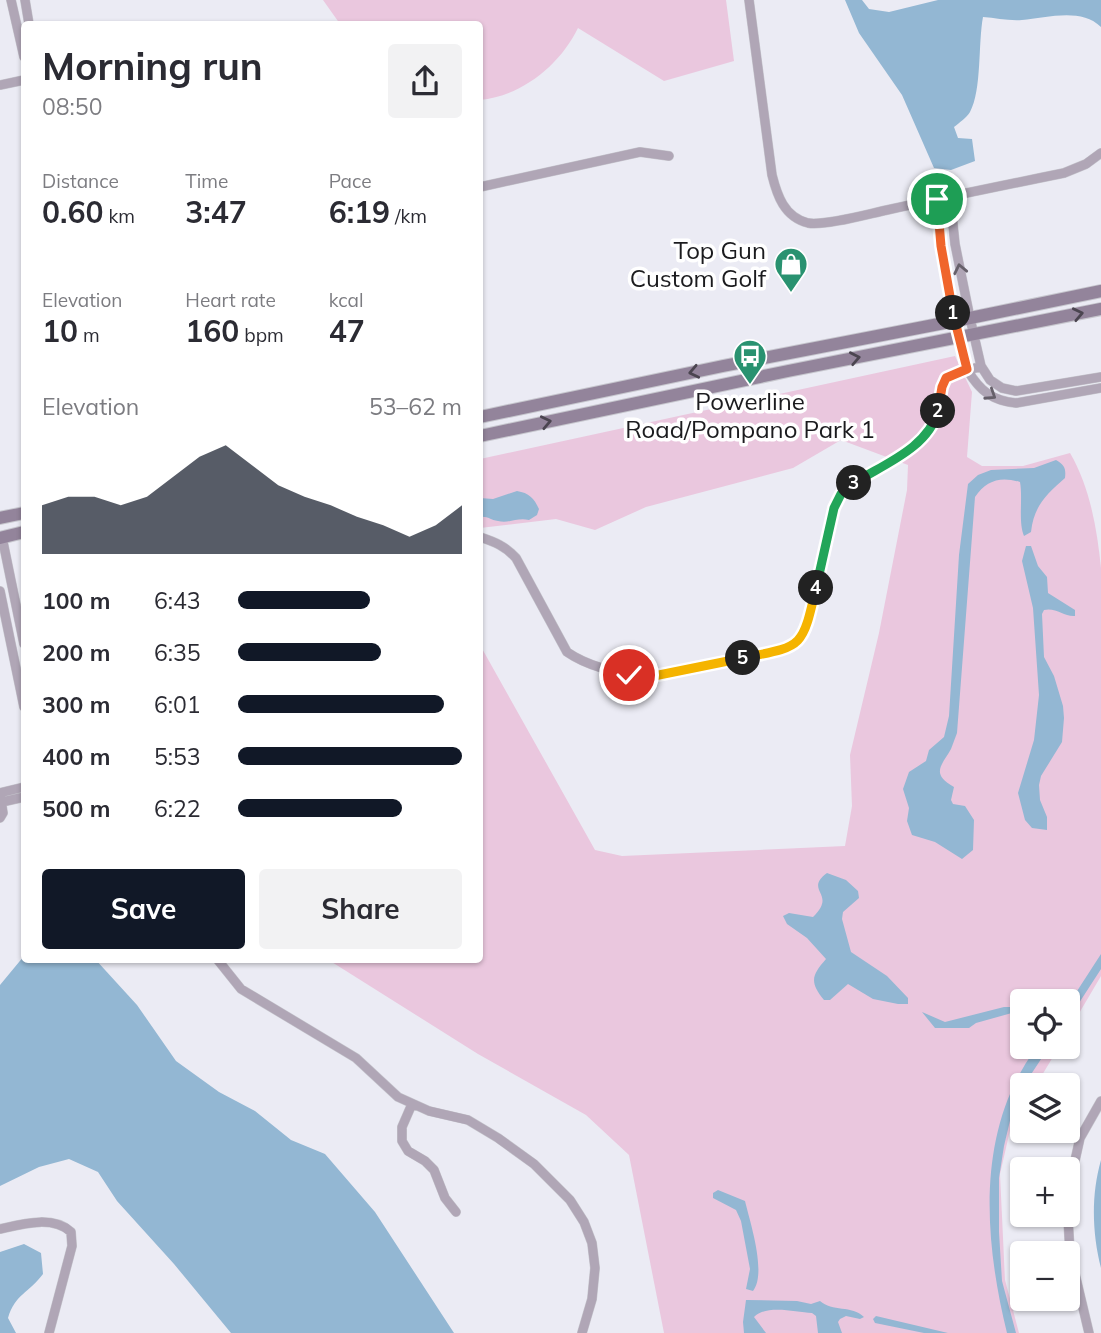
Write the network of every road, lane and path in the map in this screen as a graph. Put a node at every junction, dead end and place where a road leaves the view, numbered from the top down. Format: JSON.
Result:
{"nodes":[{"id":1,"x":11,"y":0,"type":"edge"},
{"id":2,"x":25,"y":0,"type":"edge"},
{"id":3,"x":749,"y":0,"type":"edge"},
{"id":4,"x":28,"y":21,"type":"edge"},
{"id":5,"x":21,"y":44,"type":"edge"},
{"id":6,"x":21,"y":81,"type":"edge"},
{"id":7,"x":0,"y":85,"type":"edge"},
{"id":8,"x":1101,"y":153,"type":"edge"},
{"id":9,"x":669,"y":156,"type":"dead end"},
{"id":10,"x":483,"y":186,"type":"edge"},
{"id":11,"x":950,"y":196,"type":"junction"},
{"id":12,"x":937,"y":199,"type":"junction"},
{"id":13,"x":1101,"y":291,"type":"edge"},
{"id":14,"x":1101,"y":309,"type":"edge"},
{"id":15,"x":970,"y":318,"type":"junction"},
{"id":16,"x":955,"y":321,"type":"junction"},
{"id":17,"x":974,"y":336,"type":"junction"},
{"id":18,"x":959,"y":339,"type":"junction"},
{"id":19,"x":723,"y":366,"type":"junction"},
{"id":20,"x":981,"y":366,"type":"junction"},
{"id":21,"x":967,"y":369,"type":"junction"},
{"id":22,"x":1101,"y":377,"type":"edge"},
{"id":23,"x":726,"y":384,"type":"junction"},
{"id":24,"x":1101,"y":388,"type":"edge"},
{"id":25,"x":483,"y":416,"type":"edge"},
{"id":26,"x":483,"y":435,"type":"edge"},
{"id":27,"x":21,"y":514,"type":"edge"},
{"id":28,"x":0,"y":518,"type":"edge"},
{"id":29,"x":21,"y":533,"type":"edge"},
{"id":30,"x":1,"y":537,"type":"edge"},
{"id":31,"x":483,"y":538,"type":"edge"},
{"id":32,"x":0,"y":591,"type":"edge"},
{"id":33,"x":21,"y":627,"type":"edge"},
{"id":34,"x":21,"y":641,"type":"edge"},
{"id":35,"x":10,"y":642,"type":"junction"},
{"id":36,"x":21,"y":694,"type":"edge"},
{"id":37,"x":21,"y":789,"type":"edge"},
{"id":38,"x":1,"y":797,"type":"edge"},
{"id":39,"x":21,"y":797,"type":"edge"},
{"id":40,"x":0,"y":818,"type":"edge"},
{"id":41,"x":220,"y":963,"type":"edge"},
{"id":42,"x":1101,"y":1101,"type":"edge"},
{"id":43,"x":412,"y":1104,"type":"junction"},
{"id":44,"x":456,"y":1212,"type":"dead end"},
{"id":45,"x":0,"y":1229,"type":"edge"},
{"id":46,"x":48,"y":1333,"type":"edge"},
{"id":47,"x":582,"y":1333,"type":"edge"},
{"id":48,"x":1089,"y":1333,"type":"edge"}],
"edges":[{"from":1,"to":5,"type":"street"},
{"from":2,"to":4,"type":"street"},
{"from":3,"to":12,"type":"street"},
{"from":6,"to":7,"type":"street"},
{"from":8,"to":11,"type":"street"},
{"from":9,"to":10,"type":"street"},
{"from":11,"to":12,"type":"street"},
{"from":15,"to":11,"type":"street","one_way":true},
{"from":12,"to":16,"type":"street"},
{"from":13,"to":15,"type":"main road"},
{"from":17,"to":14,"type":"main road","one_way":true},
{"from":15,"to":16,"type":"main road"},
{"from":15,"to":17,"type":"street"},
{"from":16,"to":18,"type":"street"},
{"from":16,"to":19,"type":"main road"},
{"from":17,"to":18,"type":"main road"},
{"from":17,"to":20,"type":"street"},
{"from":18,"to":21,"type":"street"},
{"from":23,"to":18,"type":"main road","one_way":true},
{"from":19,"to":23,"type":"street"},
{"from":19,"to":25,"type":"main road","one_way":true},
{"from":20,"to":21,"type":"street"},
{"from":20,"to":22,"type":"street"},
{"from":21,"to":24,"type":"street","one_way":true},
{"from":21,"to":31,"type":"street"},
{"from":26,"to":23,"type":"main road","one_way":true},
{"from":27,"to":28,"type":"main road"},
{"from":29,"to":30,"type":"main road"},
{"from":30,"to":33,"type":"street"},
{"from":32,"to":35,"type":"street"},
{"from":34,"to":35,"type":"street"},
{"from":35,"to":36,"type":"street"},
{"from":37,"to":38,"type":"street"},
{"from":38,"to":39,"type":"street"},
{"from":38,"to":40,"type":"street"},
{"from":41,"to":43,"type":"street"},
{"from":42,"to":48,"type":"street"},
{"from":43,"to":44,"type":"street"},
{"from":43,"to":47,"type":"street"},
{"from":45,"to":46,"type":"street"}]}
